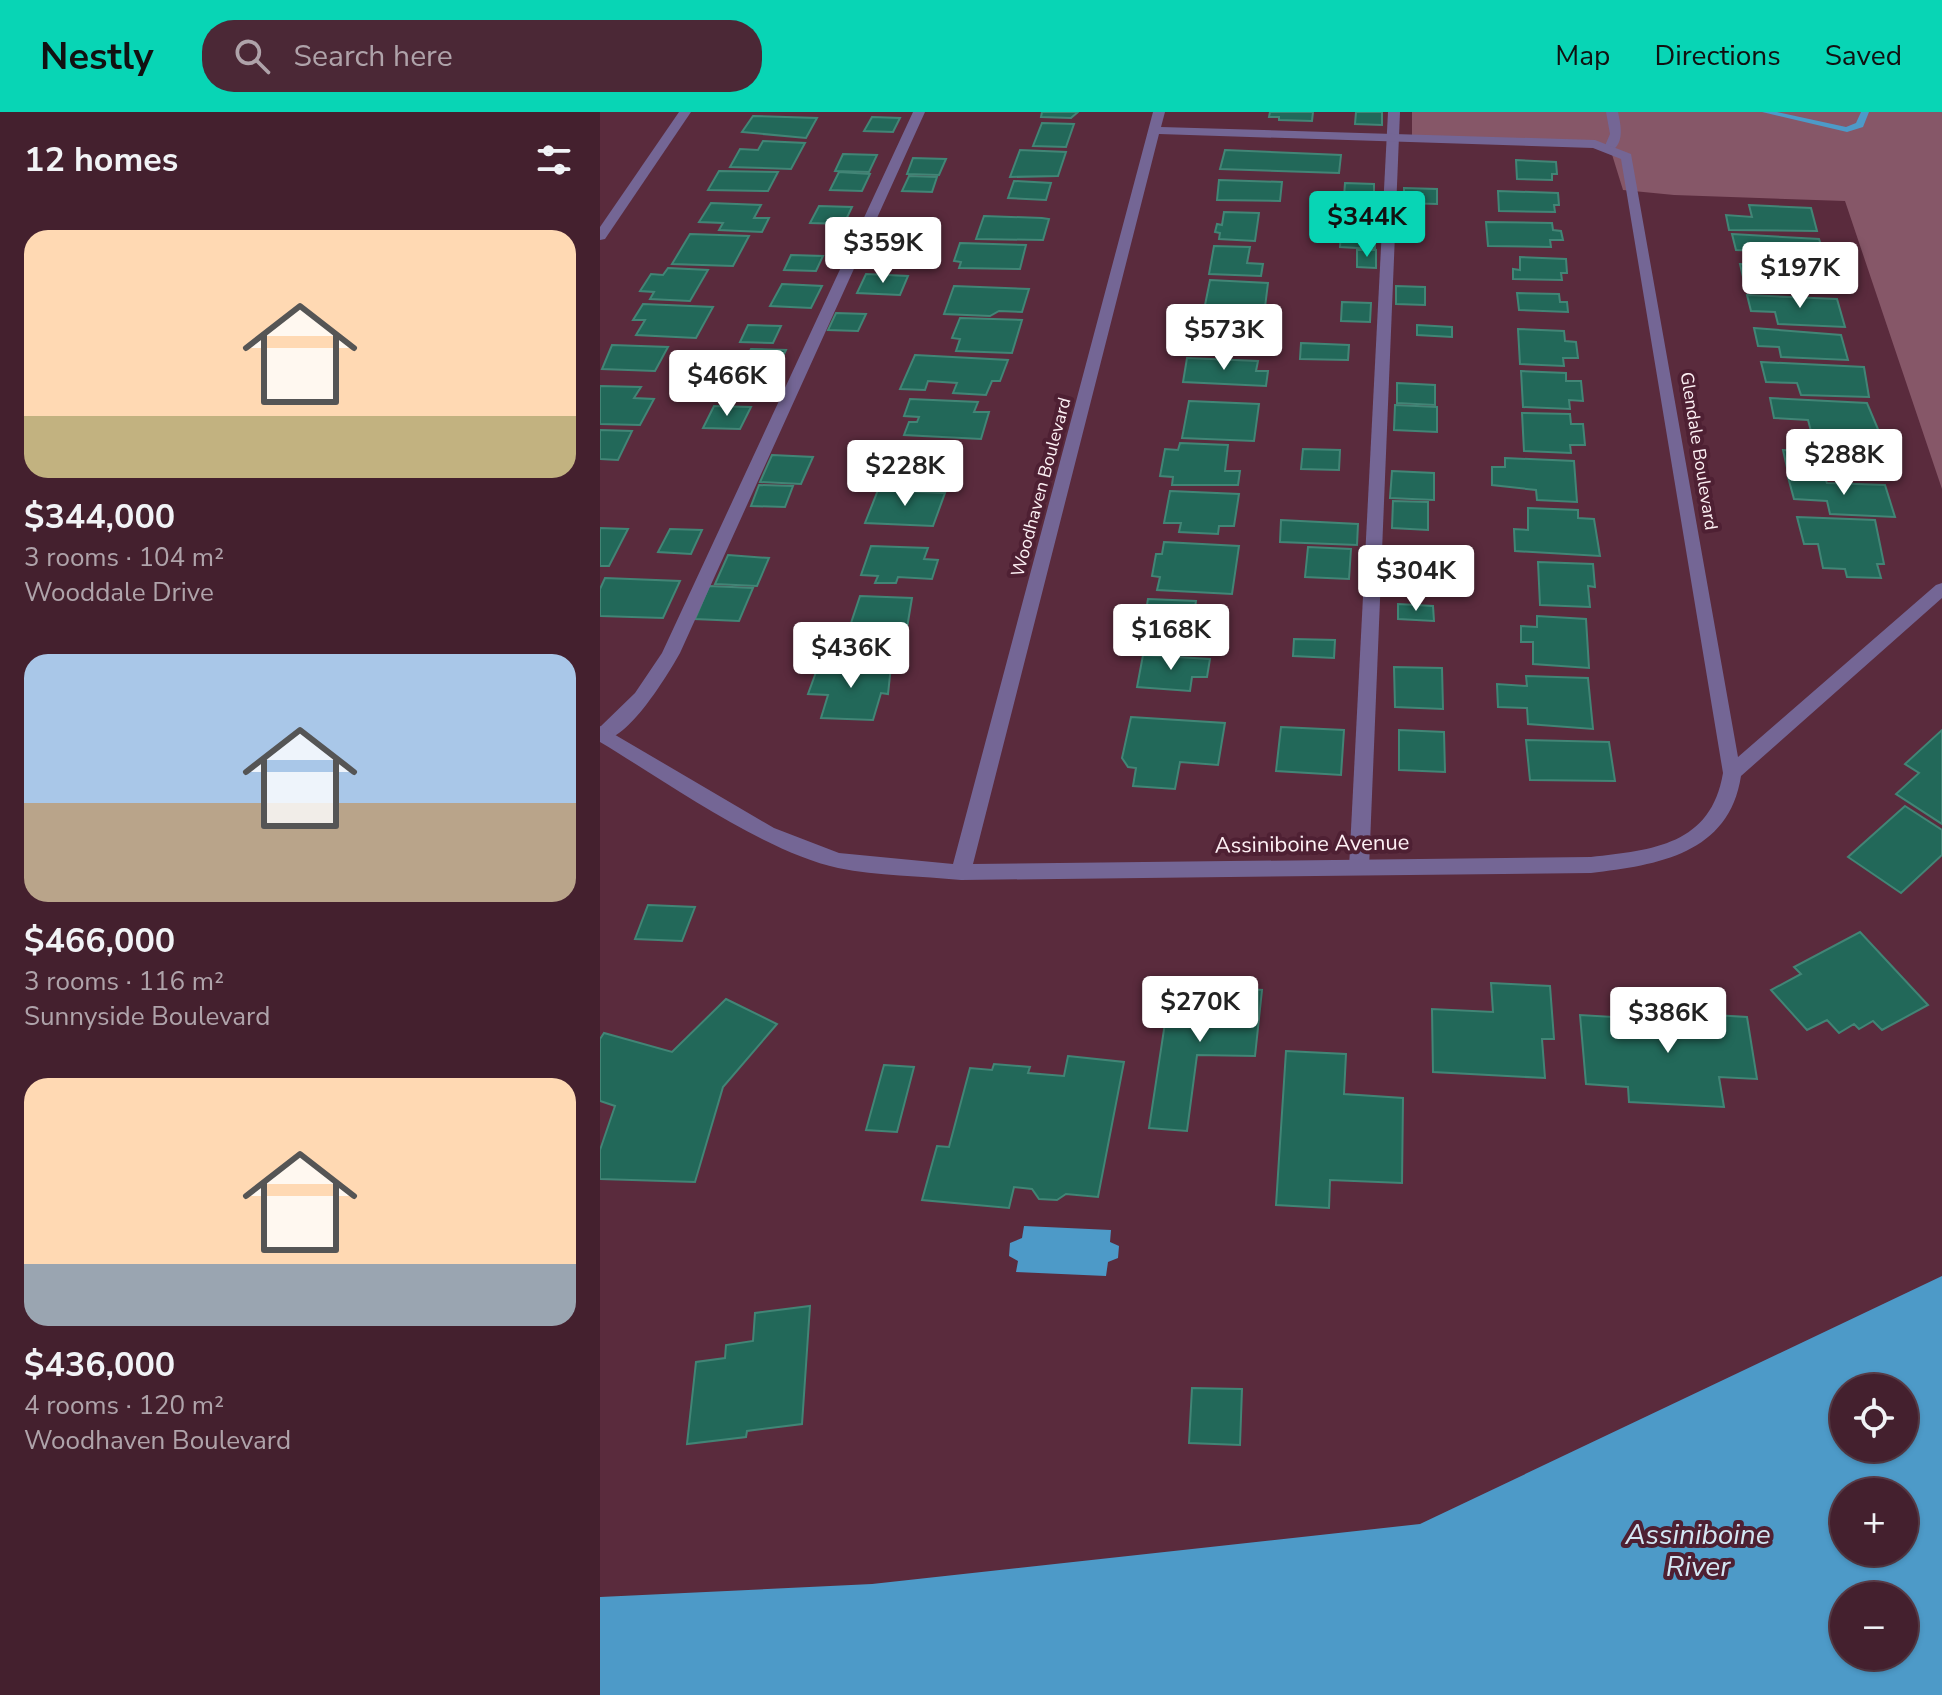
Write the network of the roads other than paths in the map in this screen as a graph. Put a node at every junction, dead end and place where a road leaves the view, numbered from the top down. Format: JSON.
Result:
{"nodes":[{"id":1,"x":685,"y":112,"type":"edge"},
{"id":2,"x":919,"y":112,"type":"edge"},
{"id":3,"x":1159,"y":112,"type":"edge"},
{"id":4,"x":1394,"y":112,"type":"edge"},
{"id":5,"x":1612,"y":112,"type":"edge"},
{"id":6,"x":1155,"y":130,"type":"junction"},
{"id":7,"x":1393,"y":138,"type":"junction"},
{"id":8,"x":1610,"y":148,"type":"junction"},
{"id":9,"x":600,"y":236,"type":"edge"},
{"id":10,"x":1942,"y":589,"type":"edge"},
{"id":11,"x":601,"y":734,"type":"edge"},
{"id":12,"x":1732,"y":773,"type":"junction"},
{"id":13,"x":1359,"y":868,"type":"junction"},
{"id":14,"x":961,"y":872,"type":"junction"}],
"edges":[{"from":1,"to":9,"type":"street"},
{"from":2,"to":11,"type":"street"},
{"from":3,"to":6,"type":"street","name":"Woodhaven Boulevard"},
{"from":4,"to":7,"type":"street"},
{"from":5,"to":8,"type":"street"},
{"from":6,"to":7,"type":"street"},
{"from":6,"to":14,"type":"street","name":"Woodhaven Boulevard"},
{"from":7,"to":8,"type":"street"},
{"from":7,"to":13,"type":"street"},
{"from":8,"to":12,"type":"street","name":"Glendale Boulevard"},
{"from":10,"to":12,"type":"street"},
{"from":11,"to":14,"type":"street","name":"Assiniboine Avenue"},
{"from":12,"to":13,"type":"street","name":"Assiniboine Avenue"},
{"from":13,"to":14,"type":"street","name":"Assiniboine Avenue"}]}
